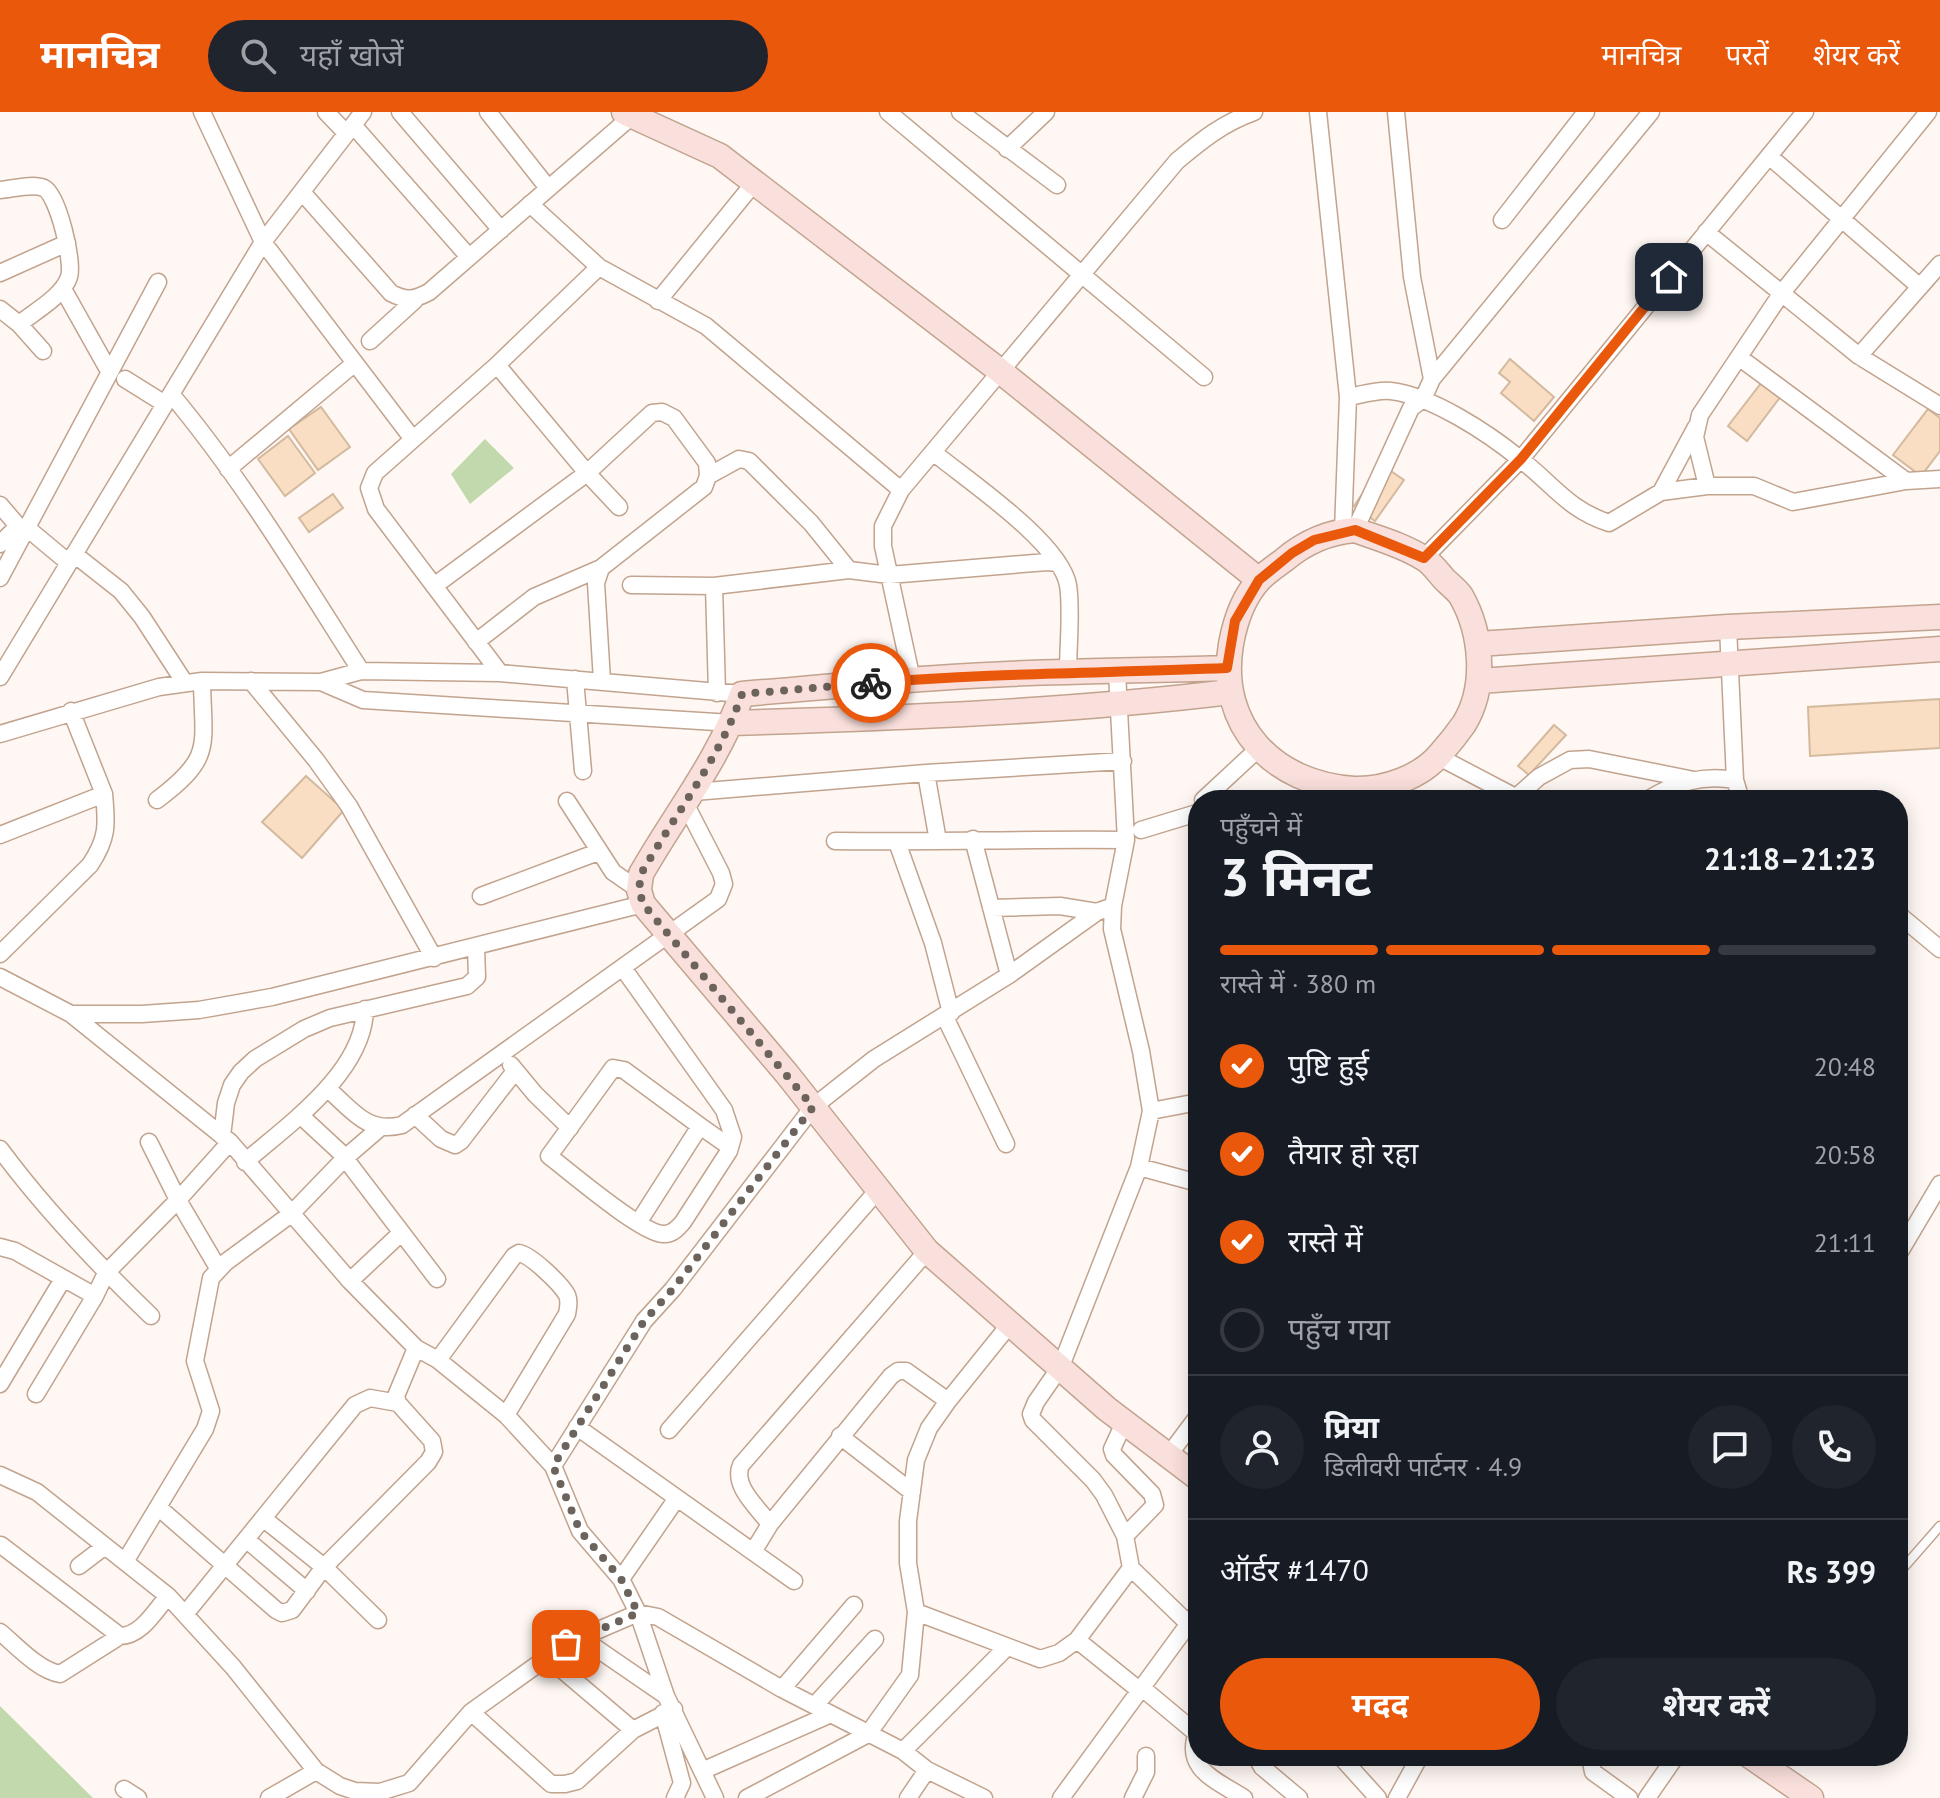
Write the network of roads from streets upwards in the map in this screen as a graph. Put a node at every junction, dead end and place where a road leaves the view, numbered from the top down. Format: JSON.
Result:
{"nodes":[{"id":1,"x":202,"y":112,"type":"edge"},
{"id":2,"x":326,"y":112,"type":"edge"},
{"id":3,"x":400,"y":112,"type":"edge"},
{"id":4,"x":488,"y":112,"type":"edge"},
{"id":5,"x":888,"y":112,"type":"edge"},
{"id":6,"x":960,"y":112,"type":"edge"},
{"id":7,"x":1046,"y":112,"type":"edge"},
{"id":8,"x":1254,"y":112,"type":"edge"},
{"id":9,"x":1318,"y":112,"type":"edge"},
{"id":10,"x":1396,"y":112,"type":"edge"},
{"id":11,"x":1586,"y":112,"type":"edge"},
{"id":12,"x":1651,"y":112,"type":"edge"},
{"id":13,"x":1805,"y":112,"type":"edge"},
{"id":14,"x":1928,"y":112,"type":"edge"},
{"id":15,"x":628,"y":114,"type":"edge"},
{"id":16,"x":354,"y":123,"type":"edge"},
{"id":17,"x":1007,"y":149,"type":"junction"},
{"id":18,"x":1769,"y":156,"type":"junction"},
{"id":19,"x":754,"y":183,"type":"junction"},
{"id":20,"x":1057,"y":185,"type":"dead end"},
{"id":21,"x":548,"y":188,"type":"junction"},
{"id":22,"x":0,"y":190,"type":"edge"},
{"id":23,"x":302,"y":192,"type":"junction"},
{"id":24,"x":530,"y":204,"type":"junction"},
{"id":25,"x":1841,"y":219,"type":"junction"},
{"id":26,"x":1502,"y":220,"type":"dead end"},
{"id":27,"x":501,"y":230,"type":"junction"},
{"id":28,"x":1706,"y":232,"type":"junction"},
{"id":29,"x":263,"y":242,"type":"junction"},
{"id":30,"x":67,"y":243,"type":"junction"},
{"id":31,"x":469,"y":257,"type":"junction"},
{"id":32,"x":1940,"y":264,"type":"edge"},
{"id":33,"x":599,"y":267,"type":"junction"},
{"id":34,"x":0,"y":273,"type":"edge"},
{"id":35,"x":1082,"y":276,"type":"junction"},
{"id":36,"x":158,"y":282,"type":"dead end"},
{"id":37,"x":1920,"y":287,"type":"junction"},
{"id":38,"x":63,"y":289,"type":"junction"},
{"id":39,"x":1781,"y":294,"type":"junction"},
{"id":40,"x":415,"y":300,"type":"junction"},
{"id":41,"x":658,"y":301,"type":"junction"},
{"id":42,"x":0,"y":309,"type":"edge"},
{"id":43,"x":19,"y":324,"type":"junction"},
{"id":44,"x":370,"y":341,"type":"dead end"},
{"id":45,"x":43,"y":351,"type":"dead end"},
{"id":46,"x":1859,"y":356,"type":"junction"},
{"id":47,"x":1740,"y":358,"type":"junction"},
{"id":48,"x":355,"y":363,"type":"junction"},
{"id":49,"x":497,"y":365,"type":"junction"},
{"id":50,"x":109,"y":371,"type":"junction"},
{"id":51,"x":1000,"y":371,"type":"junction"},
{"id":52,"x":1204,"y":377,"type":"dead end"},
{"id":53,"x":125,"y":379,"type":"dead end"},
{"id":54,"x":1432,"y":379,"type":"junction"},
{"id":55,"x":1348,"y":397,"type":"junction"},
{"id":56,"x":168,"y":399,"type":"junction"},
{"id":57,"x":1423,"y":399,"type":"junction"},
{"id":58,"x":1940,"y":406,"type":"edge"},
{"id":59,"x":1698,"y":422,"type":"junction"},
{"id":60,"x":412,"y":438,"type":"junction"},
{"id":61,"x":933,"y":452,"type":"junction"},
{"id":62,"x":1521,"y":459,"type":"junction"},
{"id":63,"x":228,"y":469,"type":"junction"},
{"id":64,"x":587,"y":473,"type":"junction"},
{"id":65,"x":708,"y":476,"type":"junction"},
{"id":66,"x":1940,"y":479,"type":"edge"},
{"id":67,"x":1906,"y":481,"type":"junction"},
{"id":68,"x":1707,"y":486,"type":"junction"},
{"id":69,"x":901,"y":490,"type":"junction"},
{"id":70,"x":1661,"y":492,"type":"junction"},
{"id":71,"x":0,"y":505,"type":"edge"},
{"id":72,"x":619,"y":507,"type":"dead end"},
{"id":73,"x":23,"y":527,"type":"junction"},
{"id":74,"x":1349,"y":530,"type":"junction"},
{"id":75,"x":0,"y":544,"type":"edge"},
{"id":76,"x":1424,"y":558,"type":"junction"},
{"id":77,"x":71,"y":559,"type":"junction"},
{"id":78,"x":1058,"y":563,"type":"junction"},
{"id":79,"x":601,"y":568,"type":"junction"},
{"id":80,"x":849,"y":570,"type":"junction"},
{"id":81,"x":889,"y":575,"type":"junction"},
{"id":82,"x":0,"y":578,"type":"edge"},
{"id":83,"x":1259,"y":580,"type":"junction"},
{"id":84,"x":631,"y":585,"type":"dead end"},
{"id":85,"x":434,"y":586,"type":"junction"},
{"id":86,"x":714,"y":586,"type":"junction"},
{"id":87,"x":1940,"y":617,"type":"edge"},
{"id":88,"x":1728,"y":627,"type":"junction"},
{"id":89,"x":476,"y":642,"type":"junction"},
{"id":90,"x":1478,"y":644,"type":"junction"},
{"id":91,"x":1940,"y":649,"type":"edge"},
{"id":92,"x":1730,"y":664,"type":"junction"},
{"id":93,"x":1227,"y":668,"type":"junction"},
{"id":94,"x":361,"y":671,"type":"junction"},
{"id":95,"x":1068,"y":672,"type":"junction"},
{"id":96,"x":500,"y":673,"type":"junction"},
{"id":97,"x":1117,"y":673,"type":"junction"},
{"id":98,"x":0,"y":677,"type":"edge"},
{"id":99,"x":575,"y":679,"type":"junction"},
{"id":100,"x":912,"y":680,"type":"junction"},
{"id":101,"x":251,"y":681,"type":"junction"},
{"id":102,"x":602,"y":681,"type":"junction"},
{"id":103,"x":1479,"y":681,"type":"junction"},
{"id":104,"x":193,"y":682,"type":"junction"},
{"id":105,"x":321,"y":682,"type":"junction"},
{"id":106,"x":1230,"y":692,"type":"junction"},
{"id":107,"x":717,"y":693,"type":"junction"},
{"id":108,"x":742,"y":694,"type":"junction"},
{"id":109,"x":1119,"y":705,"type":"junction"},
{"id":110,"x":71,"y":711,"type":"junction"},
{"id":111,"x":578,"y":714,"type":"junction"},
{"id":112,"x":732,"y":723,"type":"junction"},
{"id":113,"x":0,"y":734,"type":"edge"},
{"id":114,"x":1259,"y":748,"type":"junction"},
{"id":115,"x":1439,"y":757,"type":"junction"},
{"id":116,"x":1123,"y":761,"type":"junction"},
{"id":117,"x":583,"y":771,"type":"dead end"},
{"id":118,"x":926,"y":773,"type":"junction"},
{"id":119,"x":1694,"y":780,"type":"junction"},
{"id":120,"x":1735,"y":780,"type":"junction"},
{"id":121,"x":1219,"y":790,"type":"edge"},
{"id":122,"x":1342,"y":790,"type":"edge"},
{"id":123,"x":1379,"y":790,"type":"edge"},
{"id":124,"x":1501,"y":790,"type":"edge"},
{"id":125,"x":1526,"y":790,"type":"edge"},
{"id":126,"x":1666,"y":790,"type":"edge"},
{"id":127,"x":1738,"y":790,"type":"edge"},
{"id":128,"x":104,"y":794,"type":"junction"},
{"id":129,"x":690,"y":798,"type":"junction"},
{"id":130,"x":157,"y":800,"type":"dead end"},
{"id":131,"x":567,"y":801,"type":"dead end"},
{"id":132,"x":1188,"y":815,"type":"edge"},
{"id":133,"x":1141,"y":830,"type":"dead end"},
{"id":134,"x":0,"y":835,"type":"edge"},
{"id":135,"x":973,"y":839,"type":"junction"},
{"id":136,"x":1126,"y":840,"type":"junction"},
{"id":137,"x":835,"y":841,"type":"dead end"},
{"id":138,"x":938,"y":841,"type":"junction"},
{"id":139,"x":897,"y":842,"type":"junction"},
{"id":140,"x":598,"y":852,"type":"junction"},
{"id":141,"x":481,"y":896,"type":"dead end"},
{"id":142,"x":641,"y":897,"type":"junction"},
{"id":143,"x":1113,"y":906,"type":"junction"},
{"id":144,"x":991,"y":908,"type":"junction"},
{"id":145,"x":1097,"y":912,"type":"junction"},
{"id":146,"x":1908,"y":922,"type":"edge"},
{"id":147,"x":669,"y":935,"type":"junction"},
{"id":148,"x":476,"y":947,"type":"junction"},
{"id":149,"x":1940,"y":949,"type":"edge"},
{"id":150,"x":0,"y":954,"type":"edge"},
{"id":151,"x":434,"y":958,"type":"junction"},
{"id":152,"x":623,"y":968,"type":"junction"},
{"id":153,"x":1009,"y":975,"type":"junction"},
{"id":154,"x":0,"y":977,"type":"edge"},
{"id":155,"x":365,"y":1009,"type":"junction"},
{"id":156,"x":71,"y":1014,"type":"junction"},
{"id":157,"x":948,"y":1015,"type":"junction"},
{"id":158,"x":503,"y":1053,"type":"junction"},
{"id":159,"x":515,"y":1071,"type":"junction"},
{"id":160,"x":328,"y":1089,"type":"junction"},
{"id":161,"x":1188,"y":1104,"type":"edge"},
{"id":162,"x":813,"y":1107,"type":"junction"},
{"id":163,"x":1151,"y":1111,"type":"junction"},
{"id":164,"x":300,"y":1115,"type":"junction"},
{"id":165,"x":415,"y":1115,"type":"junction"},
{"id":166,"x":700,"y":1126,"type":"junction"},
{"id":167,"x":381,"y":1127,"type":"junction"},
{"id":168,"x":570,"y":1128,"type":"junction"},
{"id":169,"x":226,"y":1139,"type":"junction"},
{"id":170,"x":149,"y":1142,"type":"dead end"},
{"id":171,"x":1006,"y":1144,"type":"dead end"},
{"id":172,"x":730,"y":1147,"type":"junction"},
{"id":173,"x":0,"y":1149,"type":"edge"},
{"id":174,"x":345,"y":1158,"type":"junction"},
{"id":175,"x":245,"y":1162,"type":"junction"},
{"id":176,"x":1139,"y":1167,"type":"junction"},
{"id":177,"x":1188,"y":1180,"type":"edge"},
{"id":178,"x":1940,"y":1184,"type":"edge"},
{"id":179,"x":878,"y":1190,"type":"junction"},
{"id":180,"x":178,"y":1200,"type":"junction"},
{"id":181,"x":291,"y":1214,"type":"junction"},
{"id":182,"x":638,"y":1223,"type":"junction"},
{"id":183,"x":401,"y":1233,"type":"junction"},
{"id":184,"x":1908,"y":1238,"type":"edge"},
{"id":185,"x":0,"y":1247,"type":"edge"},
{"id":186,"x":927,"y":1251,"type":"junction"},
{"id":187,"x":218,"y":1268,"type":"junction"},
{"id":188,"x":106,"y":1273,"type":"junction"},
{"id":189,"x":63,"y":1279,"type":"junction"},
{"id":190,"x":437,"y":1279,"type":"dead end"},
{"id":191,"x":350,"y":1281,"type":"junction"},
{"id":192,"x":95,"y":1296,"type":"junction"},
{"id":193,"x":151,"y":1316,"type":"dead end"},
{"id":194,"x":1010,"y":1324,"type":"junction"},
{"id":195,"x":416,"y":1348,"type":"junction"},
{"id":196,"x":438,"y":1360,"type":"junction"},
{"id":197,"x":1061,"y":1366,"type":"junction"},
{"id":198,"x":0,"y":1384,"type":"edge"},
{"id":199,"x":36,"y":1394,"type":"dead end"},
{"id":200,"x":948,"y":1401,"type":"junction"},
{"id":201,"x":398,"y":1403,"type":"junction"},
{"id":202,"x":506,"y":1415,"type":"junction"},
{"id":203,"x":1124,"y":1423,"type":"junction"},
{"id":204,"x":577,"y":1427,"type":"junction"},
{"id":205,"x":1188,"y":1429,"type":"edge"},
{"id":206,"x":669,"y":1430,"type":"dead end"},
{"id":207,"x":840,"y":1436,"type":"junction"},
{"id":208,"x":1168,"y":1456,"type":"junction"},
{"id":209,"x":553,"y":1466,"type":"junction"},
{"id":210,"x":1188,"y":1471,"type":"edge"},
{"id":211,"x":3,"y":1482,"type":"edge"},
{"id":212,"x":912,"y":1492,"type":"junction"},
{"id":213,"x":677,"y":1498,"type":"junction"},
{"id":214,"x":158,"y":1507,"type":"junction"},
{"id":215,"x":264,"y":1519,"type":"junction"},
{"id":216,"x":770,"y":1524,"type":"junction"},
{"id":217,"x":1125,"y":1536,"type":"junction"},
{"id":218,"x":247,"y":1540,"type":"junction"},
{"id":219,"x":1,"y":1545,"type":"edge"},
{"id":220,"x":104,"y":1547,"type":"junction"},
{"id":221,"x":753,"y":1552,"type":"junction"},
{"id":222,"x":126,"y":1560,"type":"junction"},
{"id":223,"x":79,"y":1566,"type":"dead end"},
{"id":224,"x":226,"y":1567,"type":"junction"},
{"id":225,"x":324,"y":1567,"type":"junction"},
{"id":226,"x":1131,"y":1568,"type":"junction"},
{"id":227,"x":621,"y":1579,"type":"junction"},
{"id":228,"x":794,"y":1581,"type":"dead end"},
{"id":229,"x":307,"y":1591,"type":"junction"},
{"id":230,"x":168,"y":1596,"type":"junction"},
{"id":231,"x":854,"y":1605,"type":"dead end"},
{"id":232,"x":916,"y":1612,"type":"junction"},
{"id":233,"x":186,"y":1613,"type":"junction"},
{"id":234,"x":638,"y":1613,"type":"junction"},
{"id":235,"x":1188,"y":1618,"type":"edge"},
{"id":236,"x":378,"y":1620,"type":"dead end"},
{"id":237,"x":1188,"y":1630,"type":"edge"},
{"id":238,"x":0,"y":1632,"type":"edge"},
{"id":239,"x":120,"y":1636,"type":"junction"},
{"id":240,"x":580,"y":1637,"type":"junction"},
{"id":241,"x":875,"y":1639,"type":"dead end"},
{"id":242,"x":1077,"y":1640,"type":"junction"},
{"id":243,"x":1006,"y":1648,"type":"junction"},
{"id":244,"x":547,"y":1657,"type":"junction"},
{"id":245,"x":1140,"y":1688,"type":"junction"},
{"id":246,"x":782,"y":1689,"type":"junction"},
{"id":247,"x":815,"y":1705,"type":"junction"},
{"id":248,"x":668,"y":1706,"type":"junction"},
{"id":249,"x":471,"y":1712,"type":"junction"},
{"id":250,"x":831,"y":1714,"type":"junction"},
{"id":251,"x":1188,"y":1725,"type":"edge"},
{"id":252,"x":633,"y":1730,"type":"junction"},
{"id":253,"x":868,"y":1734,"type":"junction"},
{"id":254,"x":903,"y":1751,"type":"junction"},
{"id":255,"x":1146,"y":1756,"type":"dead end"},
{"id":256,"x":1199,"y":1766,"type":"edge"},
{"id":257,"x":1261,"y":1766,"type":"edge"},
{"id":258,"x":1349,"y":1766,"type":"edge"},
{"id":259,"x":1415,"y":1766,"type":"edge"},
{"id":260,"x":1592,"y":1766,"type":"edge"},
{"id":261,"x":1669,"y":1766,"type":"edge"},
{"id":262,"x":1765,"y":1766,"type":"edge"},
{"id":263,"x":927,"y":1770,"type":"junction"},
{"id":264,"x":316,"y":1771,"type":"junction"},
{"id":265,"x":702,"y":1771,"type":"junction"},
{"id":266,"x":413,"y":1791,"type":"edge"},
{"id":267,"x":382,"y":1795,"type":"edge"},
{"id":268,"x":269,"y":1798,"type":"edge"},
{"id":269,"x":675,"y":1798,"type":"edge"},
{"id":270,"x":715,"y":1798,"type":"edge"},
{"id":271,"x":747,"y":1798,"type":"edge"},
{"id":272,"x":908,"y":1798,"type":"edge"},
{"id":273,"x":984,"y":1798,"type":"edge"},
{"id":274,"x":1061,"y":1798,"type":"edge"},
{"id":275,"x":1133,"y":1798,"type":"edge"},
{"id":276,"x":1244,"y":1798,"type":"edge"},
{"id":277,"x":1299,"y":1798,"type":"edge"},
{"id":278,"x":1378,"y":1798,"type":"edge"},
{"id":279,"x":1397,"y":1798,"type":"edge"},
{"id":280,"x":1629,"y":1798,"type":"edge"},
{"id":281,"x":1647,"y":1798,"type":"edge"},
{"id":282,"x":1811,"y":1798,"type":"edge"}],
"edges":[{"from":1,"to":29,"type":"street"},
{"from":2,"to":16,"type":"street"},
{"from":3,"to":27,"type":"street"},
{"from":4,"to":21,"type":"street"},
{"from":5,"to":35,"type":"street"},
{"from":6,"to":17,"type":"street"},
{"from":7,"to":17,"type":"street"},
{"from":8,"to":35,"type":"street"},
{"from":9,"to":55,"type":"street"},
{"from":10,"to":54,"type":"street"},
{"from":11,"to":26,"type":"street"},
{"from":12,"to":54,"type":"street"},
{"from":13,"to":18,"type":"street"},
{"from":14,"to":25,"type":"street"},
{"from":15,"to":19,"type":"street"},
{"from":15,"to":21,"type":"street"},
{"from":16,"to":23,"type":"street"},
{"from":16,"to":31,"type":"street"},
{"from":17,"to":20,"type":"street"},
{"from":18,"to":25,"type":"street"},
{"from":18,"to":28,"type":"street"},
{"from":19,"to":41,"type":"street"},
{"from":19,"to":51,"type":"street"},
{"from":21,"to":24,"type":"street"},
{"from":22,"to":30,"type":"street"},
{"from":23,"to":29,"type":"street"},
{"from":23,"to":40,"type":"street"},
{"from":24,"to":27,"type":"street"},
{"from":24,"to":33,"type":"street"},
{"from":25,"to":37,"type":"street"},
{"from":25,"to":39,"type":"street"},
{"from":27,"to":31,"type":"street"},
{"from":28,"to":39,"type":"street"},
{"from":28,"to":62,"type":"street"},
{"from":29,"to":48,"type":"street"},
{"from":29,"to":56,"type":"street"},
{"from":30,"to":34,"type":"street"},
{"from":30,"to":38,"type":"street"},
{"from":31,"to":40,"type":"street"},
{"from":32,"to":37,"type":"street"},
{"from":33,"to":41,"type":"street"},
{"from":33,"to":49,"type":"street"},
{"from":35,"to":51,"type":"street"},
{"from":35,"to":52,"type":"street"},
{"from":36,"to":50,"type":"street"},
{"from":37,"to":46,"type":"street"},
{"from":38,"to":43,"type":"street"},
{"from":38,"to":50,"type":"street"},
{"from":39,"to":46,"type":"street"},
{"from":39,"to":47,"type":"street"},
{"from":40,"to":44,"type":"street"},
{"from":41,"to":69,"type":"street"},
{"from":42,"to":43,"type":"street"},
{"from":43,"to":45,"type":"street"},
{"from":46,"to":58,"type":"street"},
{"from":47,"to":59,"type":"street"},
{"from":47,"to":67,"type":"street"},
{"from":48,"to":60,"type":"street"},
{"from":48,"to":63,"type":"street"},
{"from":49,"to":60,"type":"street"},
{"from":49,"to":64,"type":"street"},
{"from":50,"to":73,"type":"street"},
{"from":51,"to":61,"type":"street"},
{"from":51,"to":83,"type":"street"},
{"from":53,"to":56,"type":"street"},
{"from":54,"to":57,"type":"street"},
{"from":55,"to":57,"type":"street"},
{"from":55,"to":74,"type":"street"},
{"from":56,"to":63,"type":"street"},
{"from":56,"to":77,"type":"street"},
{"from":57,"to":62,"type":"street"},
{"from":57,"to":74,"type":"street"},
{"from":59,"to":68,"type":"street"},
{"from":59,"to":70,"type":"street"},
{"from":60,"to":85,"type":"street"},
{"from":61,"to":69,"type":"street"},
{"from":61,"to":78,"type":"street"},
{"from":62,"to":70,"type":"street"},
{"from":62,"to":76,"type":"street"},
{"from":63,"to":94,"type":"street"},
{"from":64,"to":65,"type":"street"},
{"from":64,"to":72,"type":"street"},
{"from":64,"to":85,"type":"street"},
{"from":65,"to":79,"type":"street"},
{"from":65,"to":80,"type":"street"},
{"from":66,"to":67,"type":"street"},
{"from":67,"to":68,"type":"street"},
{"from":68,"to":70,"type":"street"},
{"from":69,"to":81,"type":"street"},
{"from":71,"to":73,"type":"street"},
{"from":73,"to":75,"type":"street"},
{"from":73,"to":77,"type":"street"},
{"from":73,"to":82,"type":"street"},
{"from":74,"to":76,"type":"street"},
{"from":74,"to":83,"type":"street"},
{"from":76,"to":90,"type":"street"},
{"from":77,"to":98,"type":"street"},
{"from":77,"to":104,"type":"street"},
{"from":78,"to":81,"type":"street"},
{"from":78,"to":95,"type":"street"},
{"from":79,"to":89,"type":"street"},
{"from":79,"to":102,"type":"street"},
{"from":80,"to":81,"type":"street"},
{"from":80,"to":86,"type":"street"},
{"from":81,"to":100,"type":"street"},
{"from":83,"to":93,"type":"street"},
{"from":84,"to":86,"type":"street"},
{"from":85,"to":89,"type":"street"},
{"from":86,"to":107,"type":"street"},
{"from":87,"to":88,"type":"street"},
{"from":88,"to":90,"type":"street"},
{"from":88,"to":92,"type":"street"},
{"from":89,"to":96,"type":"street"},
{"from":90,"to":103,"type":"street"},
{"from":91,"to":92,"type":"street"},
{"from":92,"to":103,"type":"street"},
{"from":92,"to":120,"type":"street"},
{"from":93,"to":97,"type":"street"},
{"from":93,"to":106,"type":"street"},
{"from":94,"to":96,"type":"street"},
{"from":94,"to":105,"type":"street"},
{"from":95,"to":97,"type":"street"},
{"from":95,"to":100,"type":"street"},
{"from":96,"to":99,"type":"street"},
{"from":97,"to":109,"type":"street"},
{"from":99,"to":102,"type":"street"},
{"from":99,"to":111,"type":"street"},
{"from":100,"to":108,"type":"street"},
{"from":101,"to":104,"type":"street"},
{"from":101,"to":105,"type":"street"},
{"from":101,"to":151,"type":"street"},
{"from":102,"to":107,"type":"street"},
{"from":103,"to":115,"type":"street"},
{"from":104,"to":110,"type":"street"},
{"from":104,"to":130,"type":"street"},
{"from":105,"to":111,"type":"street"},
{"from":106,"to":109,"type":"street"},
{"from":106,"to":114,"type":"street"},
{"from":107,"to":108,"type":"street"},
{"from":108,"to":112,"type":"street"},
{"from":109,"to":112,"type":"street"},
{"from":109,"to":116,"type":"street"},
{"from":110,"to":113,"type":"street"},
{"from":110,"to":128,"type":"street"},
{"from":111,"to":112,"type":"street"},
{"from":111,"to":117,"type":"street"},
{"from":112,"to":129,"type":"street"},
{"from":114,"to":121,"type":"street"},
{"from":114,"to":122,"type":"street"},
{"from":115,"to":123,"type":"street"},
{"from":115,"to":124,"type":"street"},
{"from":116,"to":118,"type":"street"},
{"from":116,"to":136,"type":"street"},
{"from":118,"to":129,"type":"street"},
{"from":118,"to":138,"type":"street"},
{"from":119,"to":120,"type":"street"},
{"from":119,"to":125,"type":"street"},
{"from":119,"to":126,"type":"street"},
{"from":120,"to":127,"type":"street"},
{"from":128,"to":134,"type":"street"},
{"from":128,"to":150,"type":"street"},
{"from":129,"to":142,"type":"street"},
{"from":129,"to":147,"type":"street"},
{"from":131,"to":140,"type":"street"},
{"from":132,"to":133,"type":"street"},
{"from":135,"to":136,"type":"street"},
{"from":135,"to":138,"type":"street"},
{"from":135,"to":144,"type":"street"},
{"from":136,"to":143,"type":"street"},
{"from":137,"to":139,"type":"street"},
{"from":138,"to":139,"type":"street"},
{"from":139,"to":157,"type":"street"},
{"from":140,"to":141,"type":"street"},
{"from":140,"to":142,"type":"street"},
{"from":142,"to":147,"type":"street"},
{"from":142,"to":148,"type":"street"},
{"from":143,"to":145,"type":"street"},
{"from":143,"to":163,"type":"street"},
{"from":144,"to":145,"type":"street"},
{"from":144,"to":153,"type":"street"},
{"from":145,"to":153,"type":"street"},
{"from":146,"to":149,"type":"street"},
{"from":147,"to":152,"type":"street"},
{"from":147,"to":162,"type":"street"},
{"from":148,"to":151,"type":"street"},
{"from":148,"to":155,"type":"street"},
{"from":151,"to":156,"type":"street"},
{"from":152,"to":158,"type":"street"},
{"from":152,"to":172,"type":"street"},
{"from":153,"to":157,"type":"street"},
{"from":154,"to":156,"type":"street"},
{"from":155,"to":160,"type":"street"},
{"from":155,"to":169,"type":"street"},
{"from":156,"to":169,"type":"street"},
{"from":157,"to":162,"type":"street"},
{"from":157,"to":171,"type":"street"},
{"from":158,"to":159,"type":"street"},
{"from":158,"to":165,"type":"street"},
{"from":159,"to":165,"type":"street"},
{"from":159,"to":168,"type":"street"},
{"from":160,"to":164,"type":"street"},
{"from":160,"to":167,"type":"street"},
{"from":161,"to":163,"type":"street"},
{"from":162,"to":179,"type":"street"},
{"from":162,"to":204,"type":"street"},
{"from":163,"to":176,"type":"street"},
{"from":164,"to":174,"type":"street"},
{"from":164,"to":175,"type":"street"},
{"from":165,"to":167,"type":"street"},
{"from":166,"to":168,"type":"street"},
{"from":166,"to":172,"type":"street"},
{"from":166,"to":182,"type":"street"},
{"from":167,"to":174,"type":"street"},
{"from":168,"to":182,"type":"street"},
{"from":169,"to":175,"type":"street"},
{"from":169,"to":180,"type":"street"},
{"from":170,"to":180,"type":"street"},
{"from":172,"to":182,"type":"street"},
{"from":173,"to":188,"type":"street"},
{"from":174,"to":181,"type":"street"},
{"from":174,"to":183,"type":"street"},
{"from":175,"to":181,"type":"street"},
{"from":176,"to":177,"type":"street"},
{"from":176,"to":197,"type":"street"},
{"from":178,"to":184,"type":"street"},
{"from":179,"to":186,"type":"street"},
{"from":179,"to":206,"type":"street"},
{"from":180,"to":187,"type":"street"},
{"from":180,"to":188,"type":"street"},
{"from":181,"to":187,"type":"street"},
{"from":181,"to":191,"type":"street"},
{"from":183,"to":190,"type":"street"},
{"from":183,"to":191,"type":"street"},
{"from":185,"to":189,"type":"street"},
{"from":186,"to":194,"type":"street"},
{"from":186,"to":216,"type":"street"},
{"from":187,"to":214,"type":"street"},
{"from":188,"to":192,"type":"street"},
{"from":188,"to":193,"type":"street"},
{"from":189,"to":192,"type":"street"},
{"from":189,"to":198,"type":"street"},
{"from":191,"to":195,"type":"street"},
{"from":192,"to":199,"type":"street"},
{"from":194,"to":197,"type":"street"},
{"from":194,"to":200,"type":"street"},
{"from":195,"to":196,"type":"street"},
{"from":195,"to":201,"type":"street"},
{"from":196,"to":202,"type":"street"},
{"from":196,"to":202,"type":"street"},
{"from":197,"to":203,"type":"street"},
{"from":197,"to":217,"type":"street"},
{"from":200,"to":207,"type":"street"},
{"from":200,"to":212,"type":"street"},
{"from":201,"to":215,"type":"street"},
{"from":201,"to":225,"type":"street"},
{"from":202,"to":209,"type":"street"},
{"from":203,"to":208,"type":"street"},
{"from":203,"to":217,"type":"street"},
{"from":204,"to":209,"type":"street"},
{"from":204,"to":213,"type":"street"},
{"from":205,"to":208,"type":"street"},
{"from":207,"to":212,"type":"street"},
{"from":207,"to":216,"type":"street"},
{"from":208,"to":210,"type":"street"},
{"from":209,"to":227,"type":"street"},
{"from":211,"to":220,"type":"street"},
{"from":212,"to":232,"type":"street"},
{"from":213,"to":221,"type":"street"},
{"from":213,"to":227,"type":"street"},
{"from":214,"to":222,"type":"street"},
{"from":214,"to":224,"type":"street"},
{"from":215,"to":218,"type":"street"},
{"from":215,"to":225,"type":"street"},
{"from":216,"to":221,"type":"street"},
{"from":217,"to":226,"type":"street"},
{"from":218,"to":224,"type":"street"},
{"from":218,"to":229,"type":"street"},
{"from":219,"to":239,"type":"street"},
{"from":220,"to":222,"type":"street"},
{"from":220,"to":223,"type":"street"},
{"from":221,"to":228,"type":"street"},
{"from":222,"to":230,"type":"street"},
{"from":224,"to":229,"type":"street"},
{"from":224,"to":233,"type":"street"},
{"from":225,"to":229,"type":"street"},
{"from":225,"to":236,"type":"street"},
{"from":226,"to":235,"type":"street"},
{"from":226,"to":242,"type":"street"},
{"from":227,"to":234,"type":"street"},
{"from":230,"to":233,"type":"street"},
{"from":230,"to":239,"type":"street"},
{"from":231,"to":246,"type":"street"},
{"from":232,"to":243,"type":"street"},
{"from":232,"to":253,"type":"street"},
{"from":233,"to":264,"type":"street"},
{"from":234,"to":240,"type":"street"},
{"from":234,"to":246,"type":"street"},
{"from":234,"to":248,"type":"street"},
{"from":237,"to":245,"type":"street"},
{"from":238,"to":239,"type":"street"},
{"from":240,"to":244,"type":"street"},
{"from":240,"to":248,"type":"street"},
{"from":241,"to":247,"type":"street"},
{"from":242,"to":243,"type":"street"},
{"from":242,"to":245,"type":"street"},
{"from":243,"to":254,"type":"street"},
{"from":244,"to":249,"type":"street"},
{"from":244,"to":252,"type":"street"},
{"from":245,"to":251,"type":"street"},
{"from":245,"to":274,"type":"street"},
{"from":246,"to":247,"type":"street"},
{"from":247,"to":250,"type":"street"},
{"from":248,"to":252,"type":"street"},
{"from":248,"to":265,"type":"street"},
{"from":248,"to":269,"type":"street"},
{"from":249,"to":252,"type":"street"},
{"from":249,"to":266,"type":"street"},
{"from":250,"to":253,"type":"street"},
{"from":250,"to":265,"type":"street"},
{"from":253,"to":254,"type":"street"},
{"from":253,"to":271,"type":"street"},
{"from":254,"to":263,"type":"street"},
{"from":255,"to":275,"type":"street"},
{"from":256,"to":276,"type":"street"},
{"from":257,"to":277,"type":"street"},
{"from":258,"to":278,"type":"street"},
{"from":259,"to":279,"type":"street"},
{"from":260,"to":280,"type":"street"},
{"from":261,"to":281,"type":"street"},
{"from":262,"to":282,"type":"street"},
{"from":263,"to":272,"type":"street"},
{"from":263,"to":273,"type":"street"},
{"from":264,"to":267,"type":"street"},
{"from":264,"to":268,"type":"street"},
{"from":265,"to":270,"type":"street"},
{"from":266,"to":267,"type":"street"}]}
